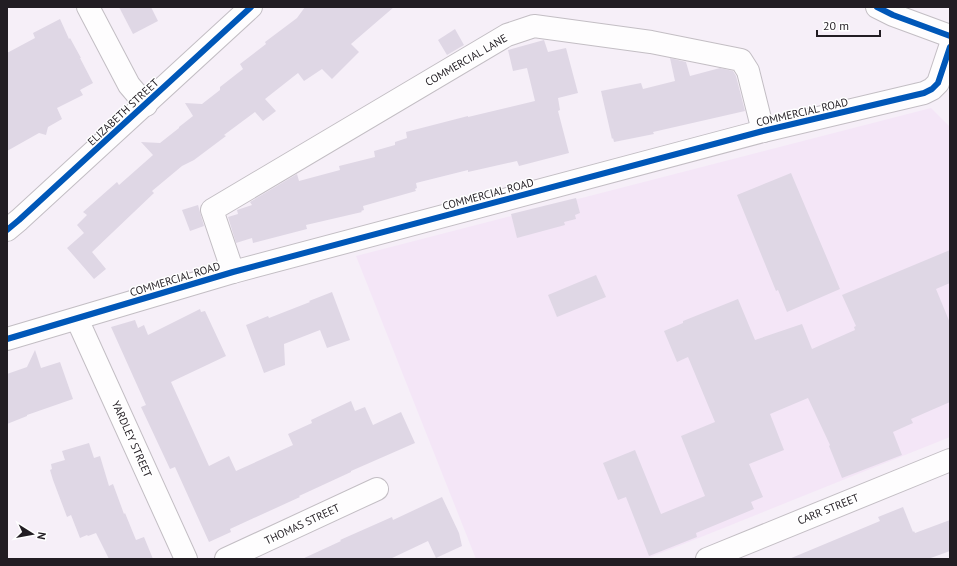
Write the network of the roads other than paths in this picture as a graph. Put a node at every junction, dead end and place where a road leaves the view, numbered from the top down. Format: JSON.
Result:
{"nodes":[{"id":1,"x":88,"y":7,"type":"edge"},
{"id":2,"x":251,"y":7,"type":"edge"},
{"id":3,"x":889,"y":10,"type":"edge"},
{"id":4,"x":950,"y":36,"type":"edge"},
{"id":5,"x":950,"y":47,"type":"edge"},
{"id":6,"x":146,"y":105,"type":"junction"},
{"id":7,"x":763,"y":131,"type":"junction"},
{"id":8,"x":7,"y":230,"type":"edge"},
{"id":9,"x":233,"y":272,"type":"junction"},
{"id":10,"x":77,"y":319,"type":"junction"},
{"id":11,"x":7,"y":339,"type":"edge"},
{"id":12,"x":950,"y":460,"type":"edge"},
{"id":13,"x":377,"y":488,"type":"dead end"},
{"id":14,"x":186,"y":559,"type":"edge"},
{"id":15,"x":226,"y":559,"type":"edge"},
{"id":16,"x":707,"y":559,"type":"edge"}],
"edges":[{"from":1,"to":6,"type":"street"},
{"from":2,"to":6,"type":"street","name":"ELIZABETH STREET"},
{"from":3,"to":4,"type":"street"},
{"from":5,"to":7,"type":"street","name":"COMMERCIAL ROAD"},
{"from":6,"to":8,"type":"street","name":"ELIZABETH STREET"},
{"from":7,"to":9,"type":"street","name":"COMMERCIAL ROAD"},
{"from":7,"to":9,"type":"street","name":"COMMERCIAL LANE"},
{"from":9,"to":10,"type":"street","name":"COMMERCIAL ROAD"},
{"from":10,"to":11,"type":"street","name":"COMMERCIAL ROAD"},
{"from":10,"to":14,"type":"street","name":"YARDLEY STREET"},
{"from":12,"to":16,"type":"street","name":"CARR STREET"},
{"from":13,"to":15,"type":"street","name":"THOMAS STREET"}]}
